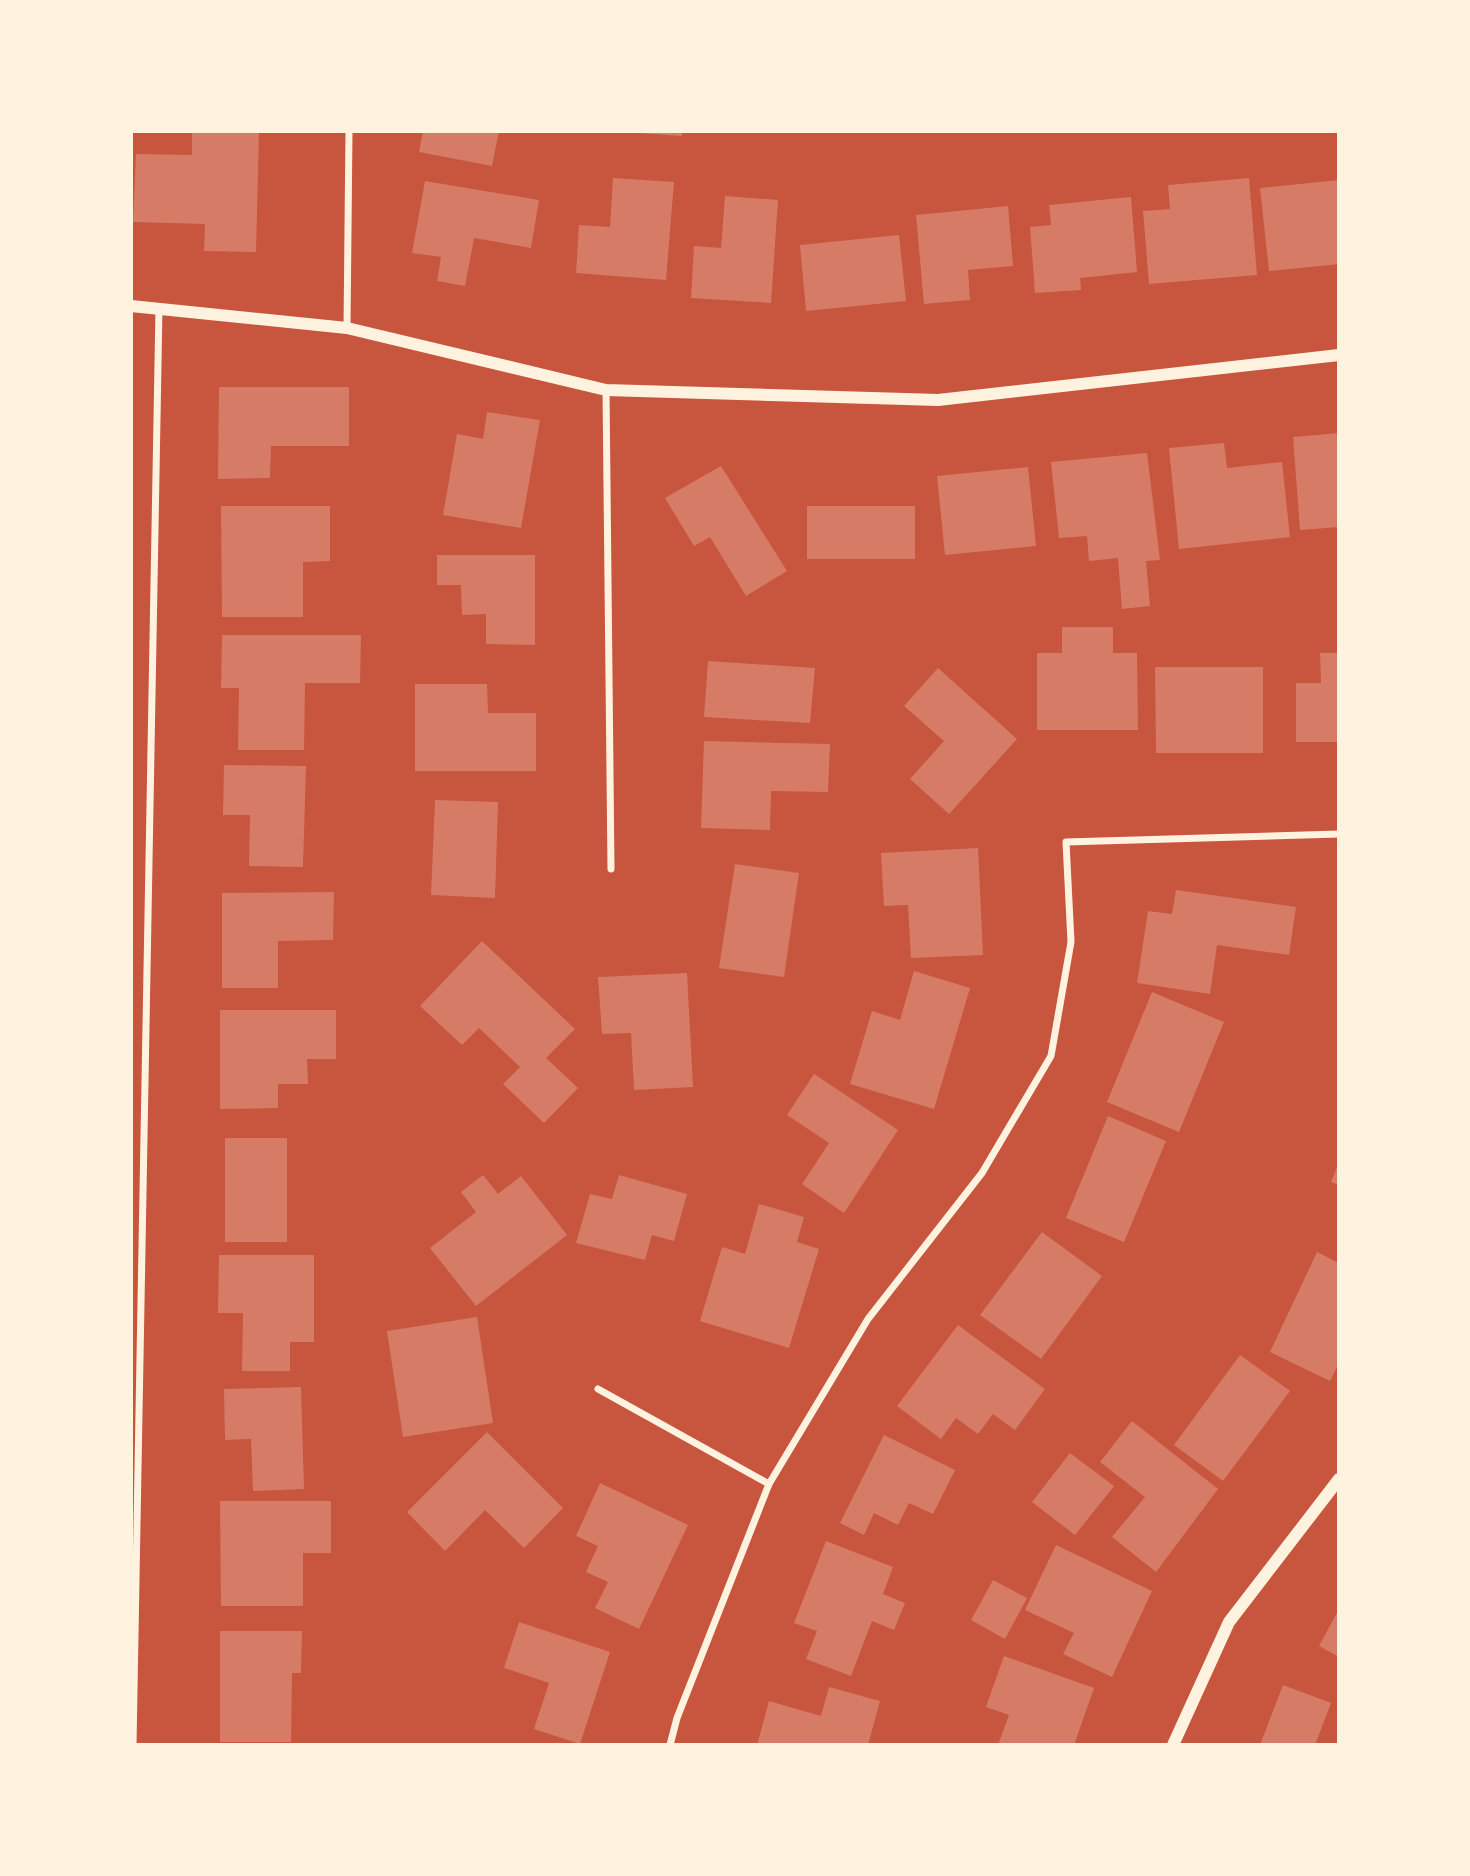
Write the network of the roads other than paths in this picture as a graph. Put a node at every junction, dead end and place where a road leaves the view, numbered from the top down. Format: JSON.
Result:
{"nodes":[{"id":1,"x":349,"y":131,"type":"edge"},
{"id":2,"x":131,"y":306,"type":"edge"},
{"id":3,"x":159,"y":308,"type":"junction"},
{"id":4,"x":347,"y":328,"type":"junction"},
{"id":5,"x":1339,"y":355,"type":"edge"},
{"id":6,"x":606,"y":390,"type":"junction"},
{"id":7,"x":1339,"y":834,"type":"edge"},
{"id":8,"x":611,"y":869,"type":"dead end"},
{"id":9,"x":598,"y":1389,"type":"dead end"},
{"id":10,"x":1339,"y":1479,"type":"edge"},
{"id":11,"x":769,"y":1484,"type":"junction"},
{"id":12,"x":135,"y":1499,"type":"edge"},
{"id":13,"x":133,"y":1745,"type":"edge"},
{"id":14,"x":670,"y":1745,"type":"edge"},
{"id":15,"x":1173,"y":1745,"type":"edge"}],
"edges":[{"from":1,"to":4,"type":"street"},
{"from":2,"to":3,"type":"street"},
{"from":3,"to":4,"type":"street"},
{"from":3,"to":12,"type":"street"},
{"from":4,"to":6,"type":"street"},
{"from":5,"to":6,"type":"street"},
{"from":6,"to":8,"type":"street"},
{"from":7,"to":11,"type":"street"},
{"from":9,"to":11,"type":"street"},
{"from":10,"to":15,"type":"street"},
{"from":11,"to":14,"type":"street"},
{"from":12,"to":13,"type":"street"}]}
